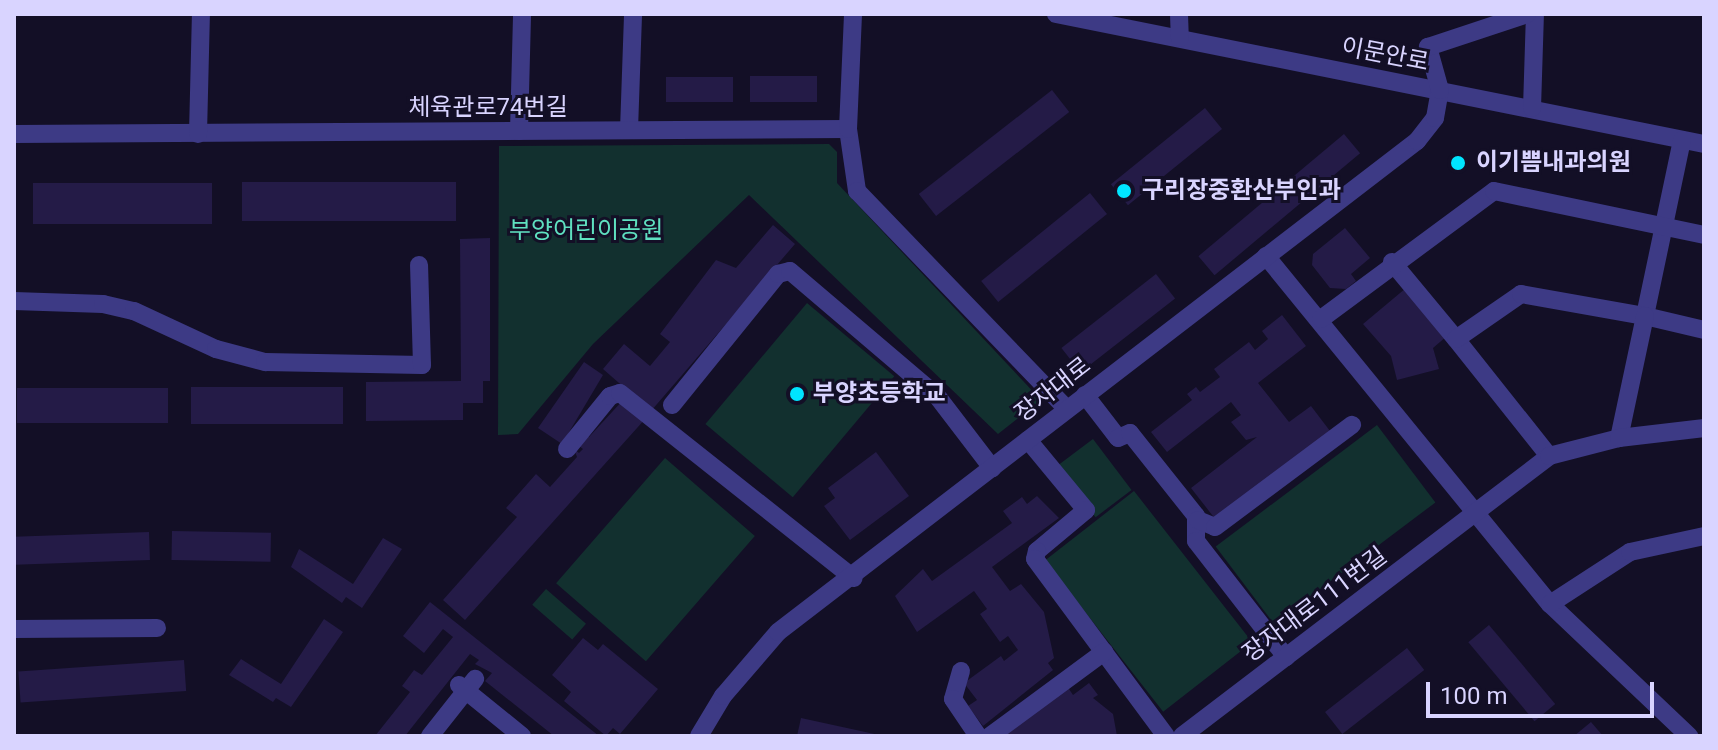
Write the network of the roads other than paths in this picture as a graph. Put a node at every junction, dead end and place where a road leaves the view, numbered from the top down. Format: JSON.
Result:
{"nodes":[{"id":1,"x":201,"y":14,"type":"edge"},
{"id":2,"x":522,"y":14,"type":"edge"},
{"id":3,"x":633,"y":14,"type":"edge"},
{"id":4,"x":853,"y":14,"type":"edge"},
{"id":5,"x":1056,"y":14,"type":"edge"},
{"id":6,"x":1179,"y":14,"type":"edge"},
{"id":7,"x":1527,"y":14,"type":"edge"},
{"id":8,"x":1535,"y":14,"type":"edge"},
{"id":9,"x":1180,"y":38,"type":"junction"},
{"id":10,"x":1440,"y":90,"type":"junction"},
{"id":11,"x":1532,"y":108,"type":"junction"},
{"id":12,"x":848,"y":129,"type":"junction"},
{"id":13,"x":629,"y":130,"type":"junction"},
{"id":14,"x":519,"y":131,"type":"junction"},
{"id":15,"x":14,"y":134,"type":"edge"},
{"id":16,"x":198,"y":134,"type":"junction"},
{"id":17,"x":1682,"y":140,"type":"junction"},
{"id":18,"x":1704,"y":144,"type":"edge"},
{"id":19,"x":1665,"y":227,"type":"junction"},
{"id":20,"x":1704,"y":235,"type":"edge"},
{"id":21,"x":1266,"y":256,"type":"junction"},
{"id":22,"x":1392,"y":262,"type":"junction"},
{"id":23,"x":419,"y":265,"type":"dead end"},
{"id":24,"x":14,"y":301,"type":"edge"},
{"id":25,"x":1645,"y":316,"type":"junction"},
{"id":26,"x":1321,"y":319,"type":"junction"},
{"id":27,"x":1704,"y":330,"type":"edge"},
{"id":28,"x":1456,"y":339,"type":"junction"},
{"id":29,"x":1085,"y":395,"type":"junction"},
{"id":30,"x":672,"y":405,"type":"dead end"},
{"id":31,"x":1067,"y":409,"type":"junction"},
{"id":32,"x":1352,"y":425,"type":"dead end"},
{"id":33,"x":1704,"y":428,"type":"edge"},
{"id":34,"x":1619,"y":438,"type":"junction"},
{"id":35,"x":1028,"y":440,"type":"junction"},
{"id":36,"x":567,"y":449,"type":"dead end"},
{"id":37,"x":1549,"y":456,"type":"junction"},
{"id":38,"x":992,"y":468,"type":"junction"},
{"id":39,"x":1478,"y":513,"type":"junction"},
{"id":40,"x":1198,"y":520,"type":"junction"},
{"id":41,"x":1704,"y":536,"type":"edge"},
{"id":42,"x":853,"y":578,"type":"junction"},
{"id":43,"x":1550,"y":604,"type":"junction"},
{"id":44,"x":157,"y":628,"type":"dead end"},
{"id":45,"x":14,"y":629,"type":"edge"},
{"id":46,"x":1104,"y":652,"type":"junction"},
{"id":47,"x":1286,"y":657,"type":"junction"},
{"id":48,"x":961,"y":671,"type":"dead end"},
{"id":49,"x":1704,"y":728,"type":"edge"},
{"id":50,"x":430,"y":736,"type":"edge"},
{"id":51,"x":522,"y":736,"type":"edge"},
{"id":52,"x":699,"y":736,"type":"edge"},
{"id":53,"x":978,"y":736,"type":"edge"},
{"id":54,"x":990,"y":736,"type":"edge"},
{"id":55,"x":1166,"y":736,"type":"edge"},
{"id":56,"x":1182,"y":736,"type":"edge"},
{"id":57,"x":1689,"y":736,"type":"edge"},
{"id":58,"x":1698,"y":736,"type":"edge"}],
"edges":[{"from":1,"to":16,"type":"street"},
{"from":2,"to":14,"type":"street"},
{"from":3,"to":13,"type":"street"},
{"from":4,"to":12,"type":"street"},
{"from":5,"to":9,"type":"street","name":"이문안로"},
{"from":6,"to":9,"type":"street"},
{"from":7,"to":10,"type":"street"},
{"from":8,"to":11,"type":"street"},
{"from":9,"to":10,"type":"street","name":"이문안로"},
{"from":10,"to":11,"type":"street","name":"이문안로"},
{"from":10,"to":21,"type":"street","name":"장자대로"},
{"from":11,"to":17,"type":"street","name":"이문안로"},
{"from":12,"to":13,"type":"street","name":"체육관로74번길"},
{"from":12,"to":31,"type":"street"},
{"from":13,"to":14,"type":"street","name":"체육관로74번길"},
{"from":14,"to":16,"type":"street","name":"체육관로74번길"},
{"from":15,"to":16,"type":"street","name":"체육관로74번길"},
{"from":17,"to":18,"type":"street","name":"이문안로"},
{"from":17,"to":19,"type":"street"},
{"from":19,"to":20,"type":"street"},
{"from":19,"to":22,"type":"street"},
{"from":19,"to":25,"type":"street"},
{"from":21,"to":26,"type":"street"},
{"from":21,"to":29,"type":"street","name":"장자대로"},
{"from":22,"to":26,"type":"street"},
{"from":22,"to":28,"type":"street"},
{"from":23,"to":24,"type":"street"},
{"from":25,"to":27,"type":"street"},
{"from":25,"to":28,"type":"street"},
{"from":25,"to":34,"type":"street"},
{"from":26,"to":39,"type":"street"},
{"from":28,"to":37,"type":"street"},
{"from":29,"to":31,"type":"street","name":"장자대로"},
{"from":29,"to":40,"type":"street"},
{"from":30,"to":38,"type":"street"},
{"from":31,"to":35,"type":"street","name":"장자대로"},
{"from":32,"to":40,"type":"street"},
{"from":33,"to":34,"type":"street"},
{"from":34,"to":37,"type":"street"},
{"from":35,"to":38,"type":"street","name":"장자대로"},
{"from":35,"to":46,"type":"street"},
{"from":36,"to":42,"type":"street"},
{"from":37,"to":39,"type":"street","name":"장자대로111번길"},
{"from":38,"to":42,"type":"street","name":"장자대로"},
{"from":39,"to":43,"type":"street"},
{"from":39,"to":47,"type":"street","name":"장자대로111번길"},
{"from":40,"to":47,"type":"street"},
{"from":41,"to":43,"type":"street"},
{"from":42,"to":52,"type":"street","name":"장자대로"},
{"from":43,"to":57,"type":"street"},
{"from":44,"to":45,"type":"street"},
{"from":46,"to":54,"type":"street"},
{"from":46,"to":55,"type":"street"},
{"from":47,"to":56,"type":"street","name":"장자대로111번길"},
{"from":48,"to":53,"type":"street"},
{"from":49,"to":58,"type":"street"},
{"from":50,"to":51,"type":"street"}]}
